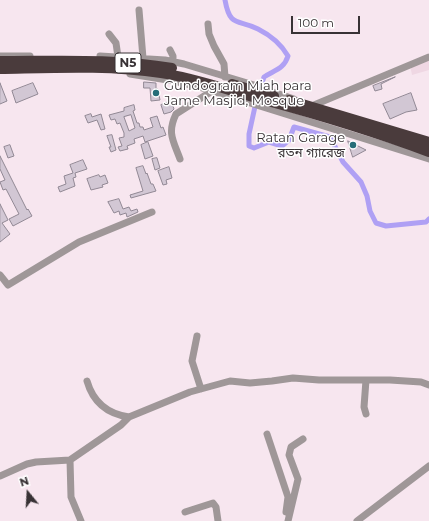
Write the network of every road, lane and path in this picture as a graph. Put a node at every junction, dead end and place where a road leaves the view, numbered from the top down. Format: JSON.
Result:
{"nodes":[{"id":1,"x":139,"y":10,"type":"dead end"},
{"id":2,"x":208,"y":24,"type":"dead end"},
{"id":3,"x":109,"y":34,"type":"dead end"},
{"id":4,"x":170,"y":50,"type":"dead end"},
{"id":5,"x":0,"y":56,"type":"edge"},
{"id":6,"x":118,"y":57,"type":"junction"},
{"id":7,"x":429,"y":57,"type":"edge"},
{"id":8,"x":143,"y":58,"type":"junction"},
{"id":9,"x":0,"y":62,"type":"edge"},
{"id":10,"x":173,"y":62,"type":"junction"},
{"id":11,"x":0,"y":69,"type":"edge"},
{"id":12,"x":0,"y":73,"type":"edge"},
{"id":13,"x":225,"y":77,"type":"junction"},
{"id":14,"x":212,"y":91,"type":"junction"},
{"id":15,"x":252,"y":94,"type":"junction"},
{"id":16,"x":264,"y":98,"type":"junction"},
{"id":17,"x":314,"y":105,"type":"junction"},
{"id":18,"x":429,"y":137,"type":"edge"},
{"id":19,"x":429,"y":142,"type":"edge"},
{"id":20,"x":429,"y":152,"type":"edge"},
{"id":21,"x":180,"y":159,"type":"dead end"},
{"id":22,"x":429,"y":159,"type":"edge"},
{"id":23,"x":152,"y":212,"type":"dead end"},
{"id":24,"x":0,"y":275,"type":"edge"},
{"id":25,"x":197,"y":336,"type":"dead end"},
{"id":26,"x":366,"y":380,"type":"junction"},
{"id":27,"x":87,"y":381,"type":"dead end"},
{"id":28,"x":429,"y":384,"type":"edge"},
{"id":29,"x":201,"y":389,"type":"junction"},
{"id":30,"x":366,"y":414,"type":"dead end"},
{"id":31,"x":129,"y":416,"type":"junction"},
{"id":32,"x":267,"y":434,"type":"dead end"},
{"id":33,"x":303,"y":439,"type":"dead end"},
{"id":34,"x":70,"y":460,"type":"junction"},
{"id":35,"x":429,"y":466,"type":"edge"},
{"id":36,"x":0,"y":476,"type":"edge"},
{"id":37,"x":185,"y":512,"type":"dead end"},
{"id":38,"x":81,"y":521,"type":"edge"},
{"id":39,"x":218,"y":521,"type":"edge"},
{"id":40,"x":287,"y":521,"type":"edge"},
{"id":41,"x":357,"y":521,"type":"edge"}],
"edges":[{"from":1,"to":8,"type":"street"},
{"from":2,"to":13,"type":"street"},
{"from":3,"to":6,"type":"street"},
{"from":4,"to":10,"type":"street"},
{"from":5,"to":6,"type":"street"},
{"from":6,"to":8,"type":"street"},
{"from":7,"to":17,"type":"street"},
{"from":8,"to":10,"type":"street"},
{"from":9,"to":15,"type":"highway","number":"N5"},
{"from":10,"to":13,"type":"street"},
{"from":11,"to":15,"type":"highway"},
{"from":12,"to":14,"type":"street"},
{"from":13,"to":15,"type":"street"},
{"from":14,"to":15,"type":"street"},
{"from":14,"to":21,"type":"street"},
{"from":15,"to":16,"type":"highway"},
{"from":16,"to":17,"type":"street"},
{"from":16,"to":19,"type":"highway"},
{"from":16,"to":20,"type":"highway"},
{"from":16,"to":22,"type":"street"},
{"from":17,"to":18,"type":"street"},
{"from":23,"to":24,"type":"street"},
{"from":25,"to":29,"type":"street"},
{"from":26,"to":28,"type":"street"},
{"from":26,"to":29,"type":"street"},
{"from":26,"to":30,"type":"street"},
{"from":27,"to":31,"type":"street"},
{"from":29,"to":31,"type":"street"},
{"from":31,"to":34,"type":"street"},
{"from":32,"to":40,"type":"street"},
{"from":33,"to":40,"type":"street"},
{"from":34,"to":36,"type":"street"},
{"from":34,"to":38,"type":"street"},
{"from":35,"to":41,"type":"street"},
{"from":37,"to":39,"type":"street"}]}
